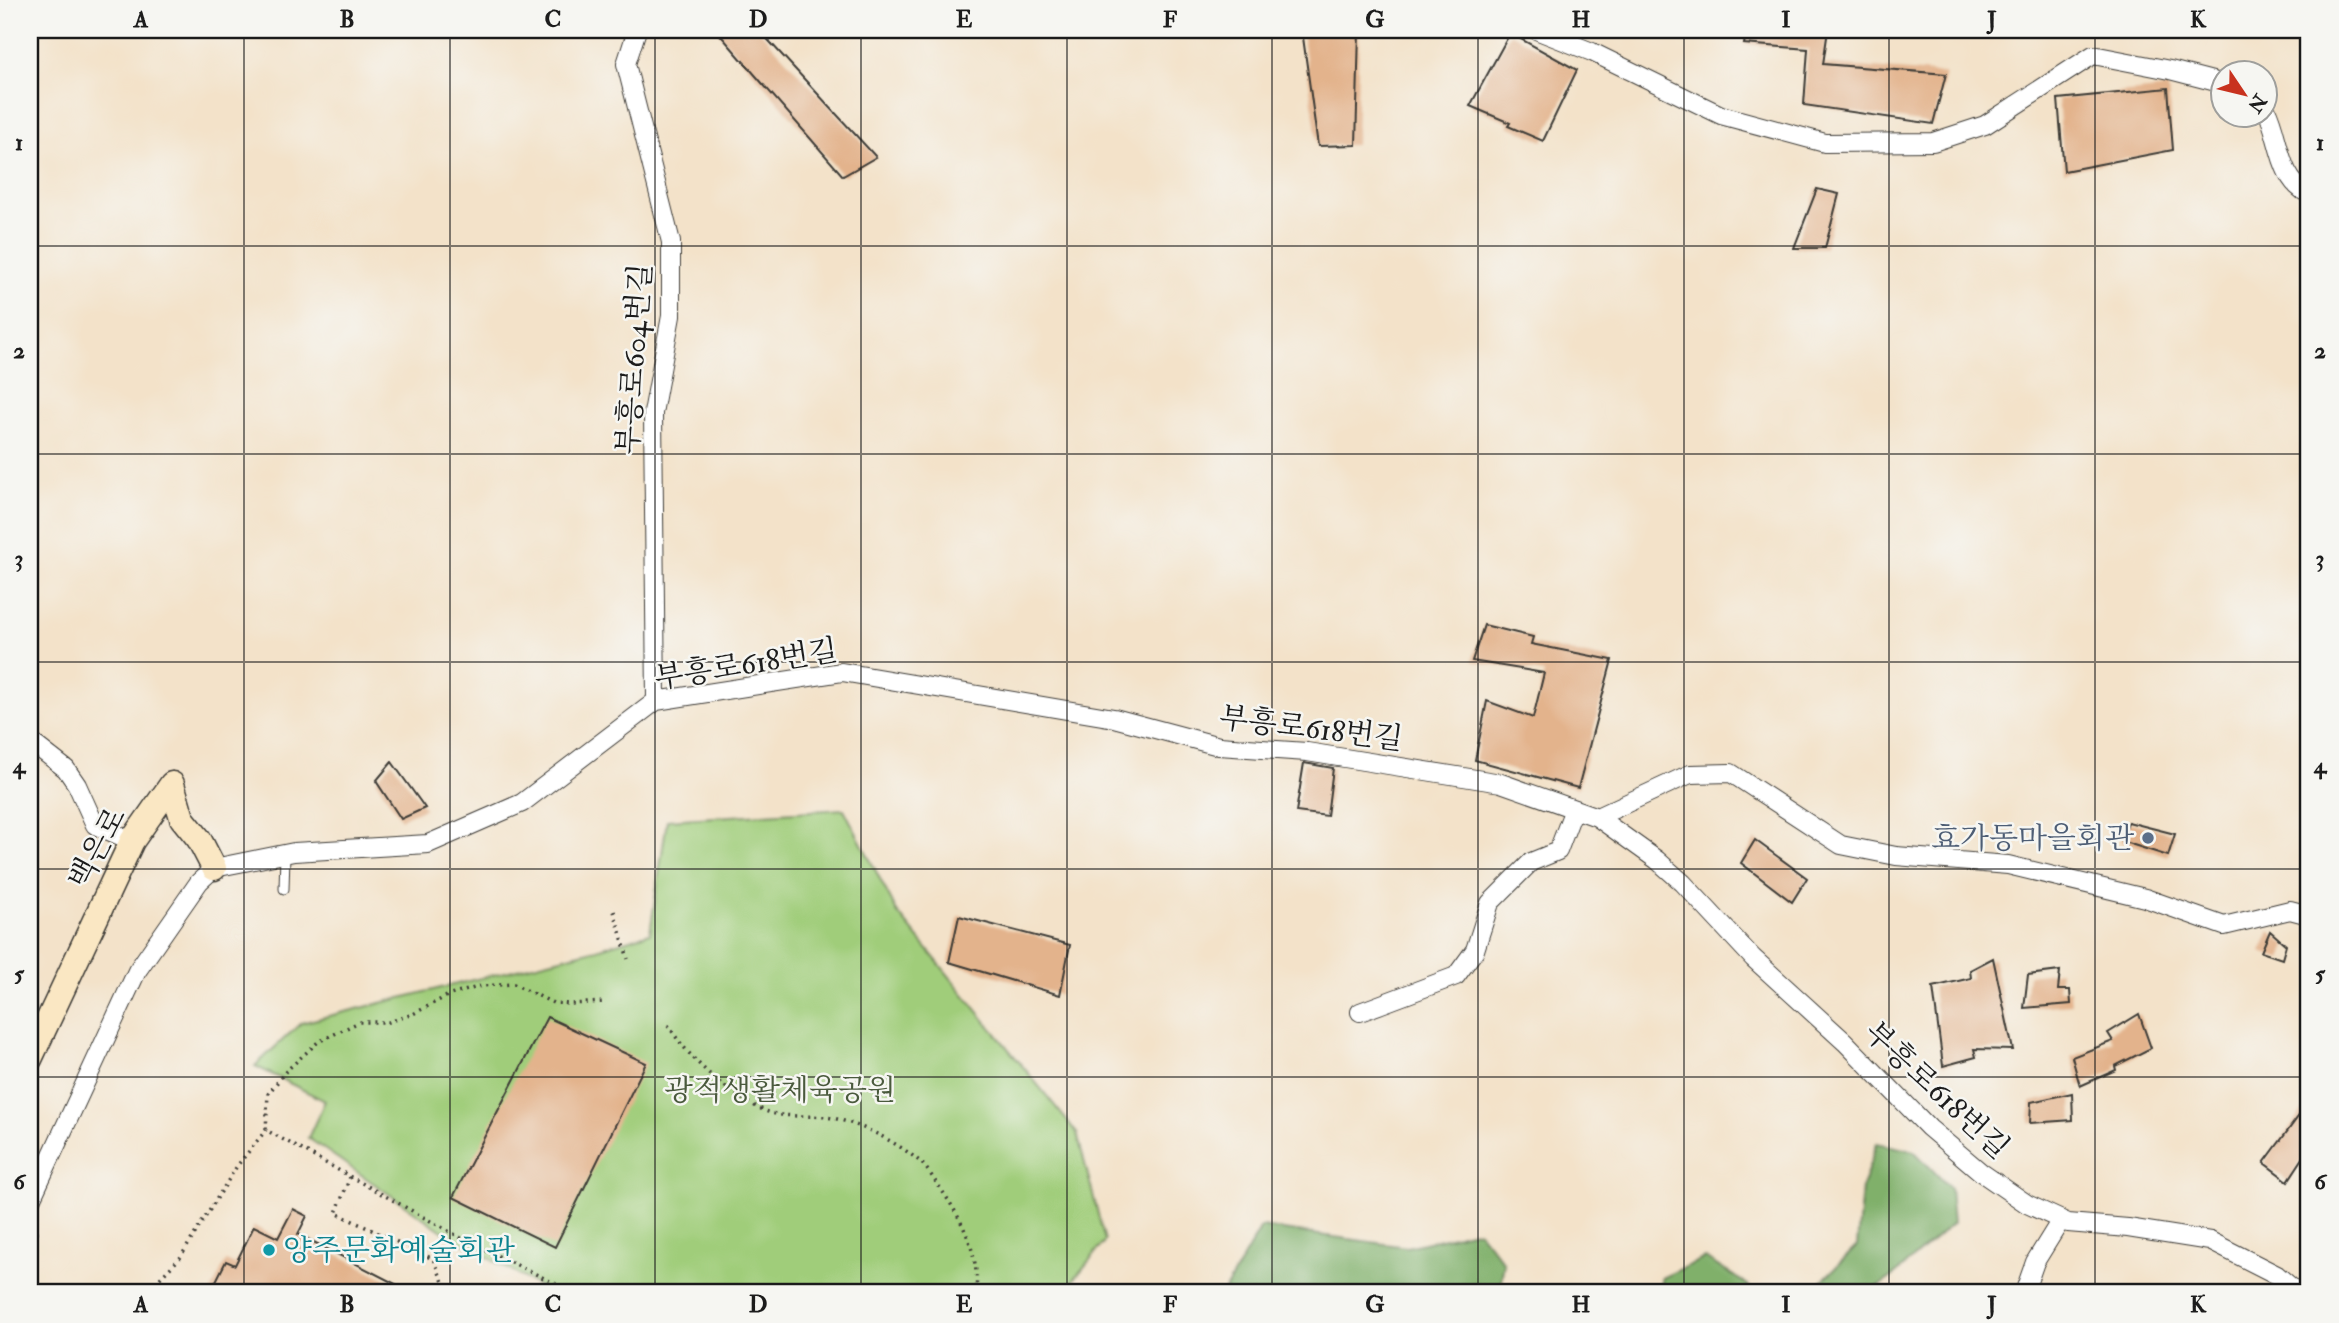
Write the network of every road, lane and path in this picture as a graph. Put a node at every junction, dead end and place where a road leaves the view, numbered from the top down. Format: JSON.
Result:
{"nodes":[{"id":1,"x":637,"y":30,"type":"edge"},
{"id":2,"x":1536,"y":30,"type":"edge"},
{"id":3,"x":2210,"y":80,"type":"edge"},
{"id":4,"x":2275,"y":130,"type":"edge"},
{"id":5,"x":2309,"y":194,"type":"edge"},
{"id":6,"x":656,"y":701,"type":"junction"},
{"id":7,"x":30,"y":741,"type":"edge"},
{"id":8,"x":1574,"y":809,"type":"junction"},
{"id":9,"x":1597,"y":817,"type":"junction"},
{"id":10,"x":132,"y":841,"type":"junction"},
{"id":11,"x":285,"y":855,"type":"junction"},
{"id":12,"x":214,"y":868,"type":"junction"},
{"id":13,"x":284,"y":889,"type":"dead end"},
{"id":14,"x":614,"y":911,"type":"dead end"},
{"id":15,"x":2309,"y":915,"type":"edge"},
{"id":16,"x":628,"y":959,"type":"dead end"},
{"id":17,"x":604,"y":1002,"type":"dead end"},
{"id":18,"x":1360,"y":1012,"type":"dead end"},
{"id":19,"x":668,"y":1025,"type":"dead end"},
{"id":20,"x":41,"y":1036,"type":"junction"},
{"id":21,"x":30,"y":1059,"type":"edge"},
{"id":22,"x":30,"y":1073,"type":"edge"},
{"id":23,"x":266,"y":1130,"type":"junction"},
{"id":24,"x":350,"y":1177,"type":"junction"},
{"id":25,"x":30,"y":1202,"type":"edge"},
{"id":26,"x":2062,"y":1220,"type":"junction"},
{"id":27,"x":145,"y":1293,"type":"edge"},
{"id":28,"x":448,"y":1293,"type":"edge"},
{"id":29,"x":575,"y":1293,"type":"edge"},
{"id":30,"x":976,"y":1293,"type":"edge"},
{"id":31,"x":2024,"y":1293,"type":"edge"},
{"id":32,"x":2298,"y":1293,"type":"edge"}],
"edges":[{"from":1,"to":6,"type":"street","name":"부흥로604번길"},
{"from":2,"to":3,"type":"street"},
{"from":4,"to":5,"type":"street"},
{"from":6,"to":8,"type":"street","name":"부흥로618번길"},
{"from":6,"to":11,"type":"street","name":"부흥로618번길"},
{"from":7,"to":10,"type":"street"},
{"from":8,"to":9,"type":"street","name":"부흥로618번길"},
{"from":8,"to":18,"type":"street"},
{"from":9,"to":15,"type":"street"},
{"from":9,"to":26,"type":"street","name":"부흥로618번길"},
{"from":10,"to":12,"type":"street","name":"백은로"},
{"from":10,"to":20,"type":"street","name":"백은로"},
{"from":11,"to":12,"type":"street","name":"부흥로618번길"},
{"from":11,"to":13,"type":"lane"},
{"from":12,"to":25,"type":"street"},
{"from":14,"to":16,"type":"path"},
{"from":17,"to":23,"type":"path"},
{"from":19,"to":30,"type":"path"},
{"from":20,"to":21,"type":"street","name":"백은로"},
{"from":20,"to":22,"type":"street"},
{"from":23,"to":24,"type":"path"},
{"from":23,"to":27,"type":"path"},
{"from":24,"to":28,"type":"path"},
{"from":24,"to":29,"type":"path"},
{"from":26,"to":31,"type":"street"},
{"from":26,"to":32,"type":"street","name":"부흥로618번길"}]}
